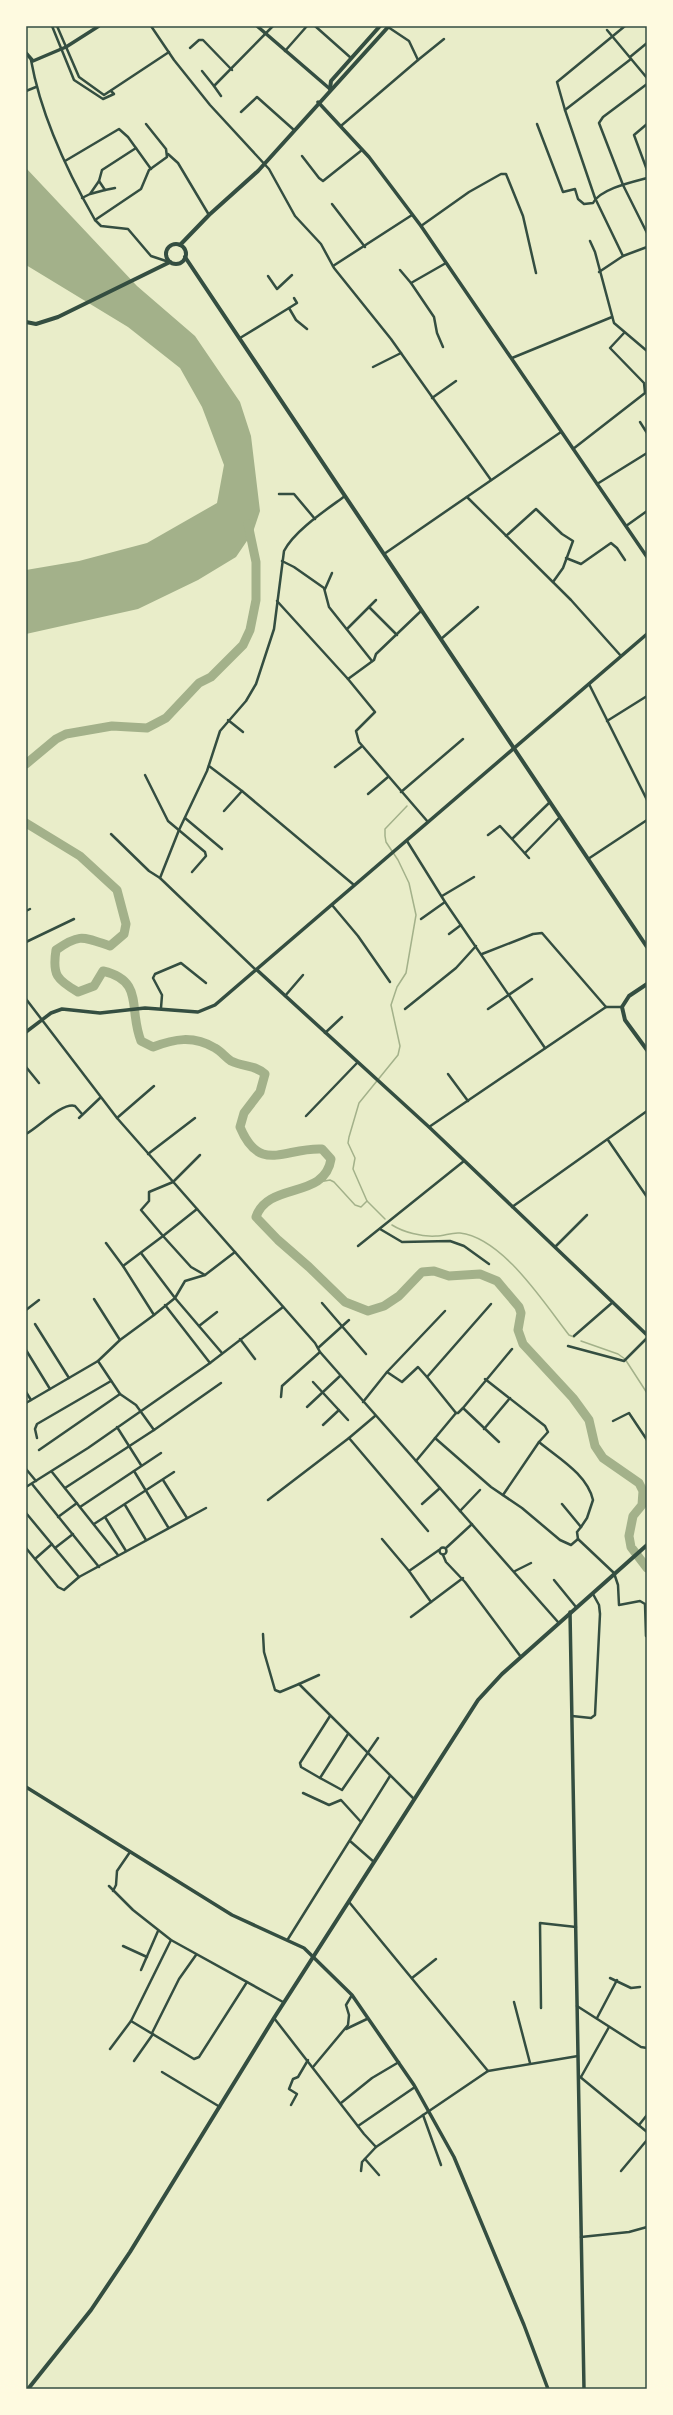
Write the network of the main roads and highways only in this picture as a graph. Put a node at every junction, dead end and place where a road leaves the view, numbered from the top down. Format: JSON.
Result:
{"nodes":[{"id":1,"x":380,"y":26,"type":"edge"},
{"id":2,"x":388,"y":27,"type":"edge"},
{"id":3,"x":330,"y":89,"type":"junction"},
{"id":4,"x":180,"y":245,"type":"junction"},
{"id":5,"x":185,"y":257,"type":"junction"},
{"id":6,"x":170,"y":262,"type":"junction"},
{"id":7,"x":26,"y":322,"type":"edge"},
{"id":8,"x":647,"y":947,"type":"edge"},
{"id":9,"x":647,"y":984,"type":"edge"},
{"id":10,"x":647,"y":1050,"type":"edge"},
{"id":11,"x":646,"y":1546,"type":"edge"},
{"id":12,"x":28,"y":2389,"type":"edge"}],
"edges":[{"from":1,"to":3,"type":"main road"},
{"from":2,"to":3,"type":"main road"},
{"from":3,"to":4,"type":"main road"},
{"from":4,"to":5,"type":"main road"},
{"from":4,"to":6,"type":"main road"},
{"from":5,"to":6,"type":"main road"},
{"from":5,"to":8,"type":"main road"},
{"from":6,"to":7,"type":"main road"},
{"from":9,"to":10,"type":"main road"},
{"from":11,"to":12,"type":"main road"}]}
